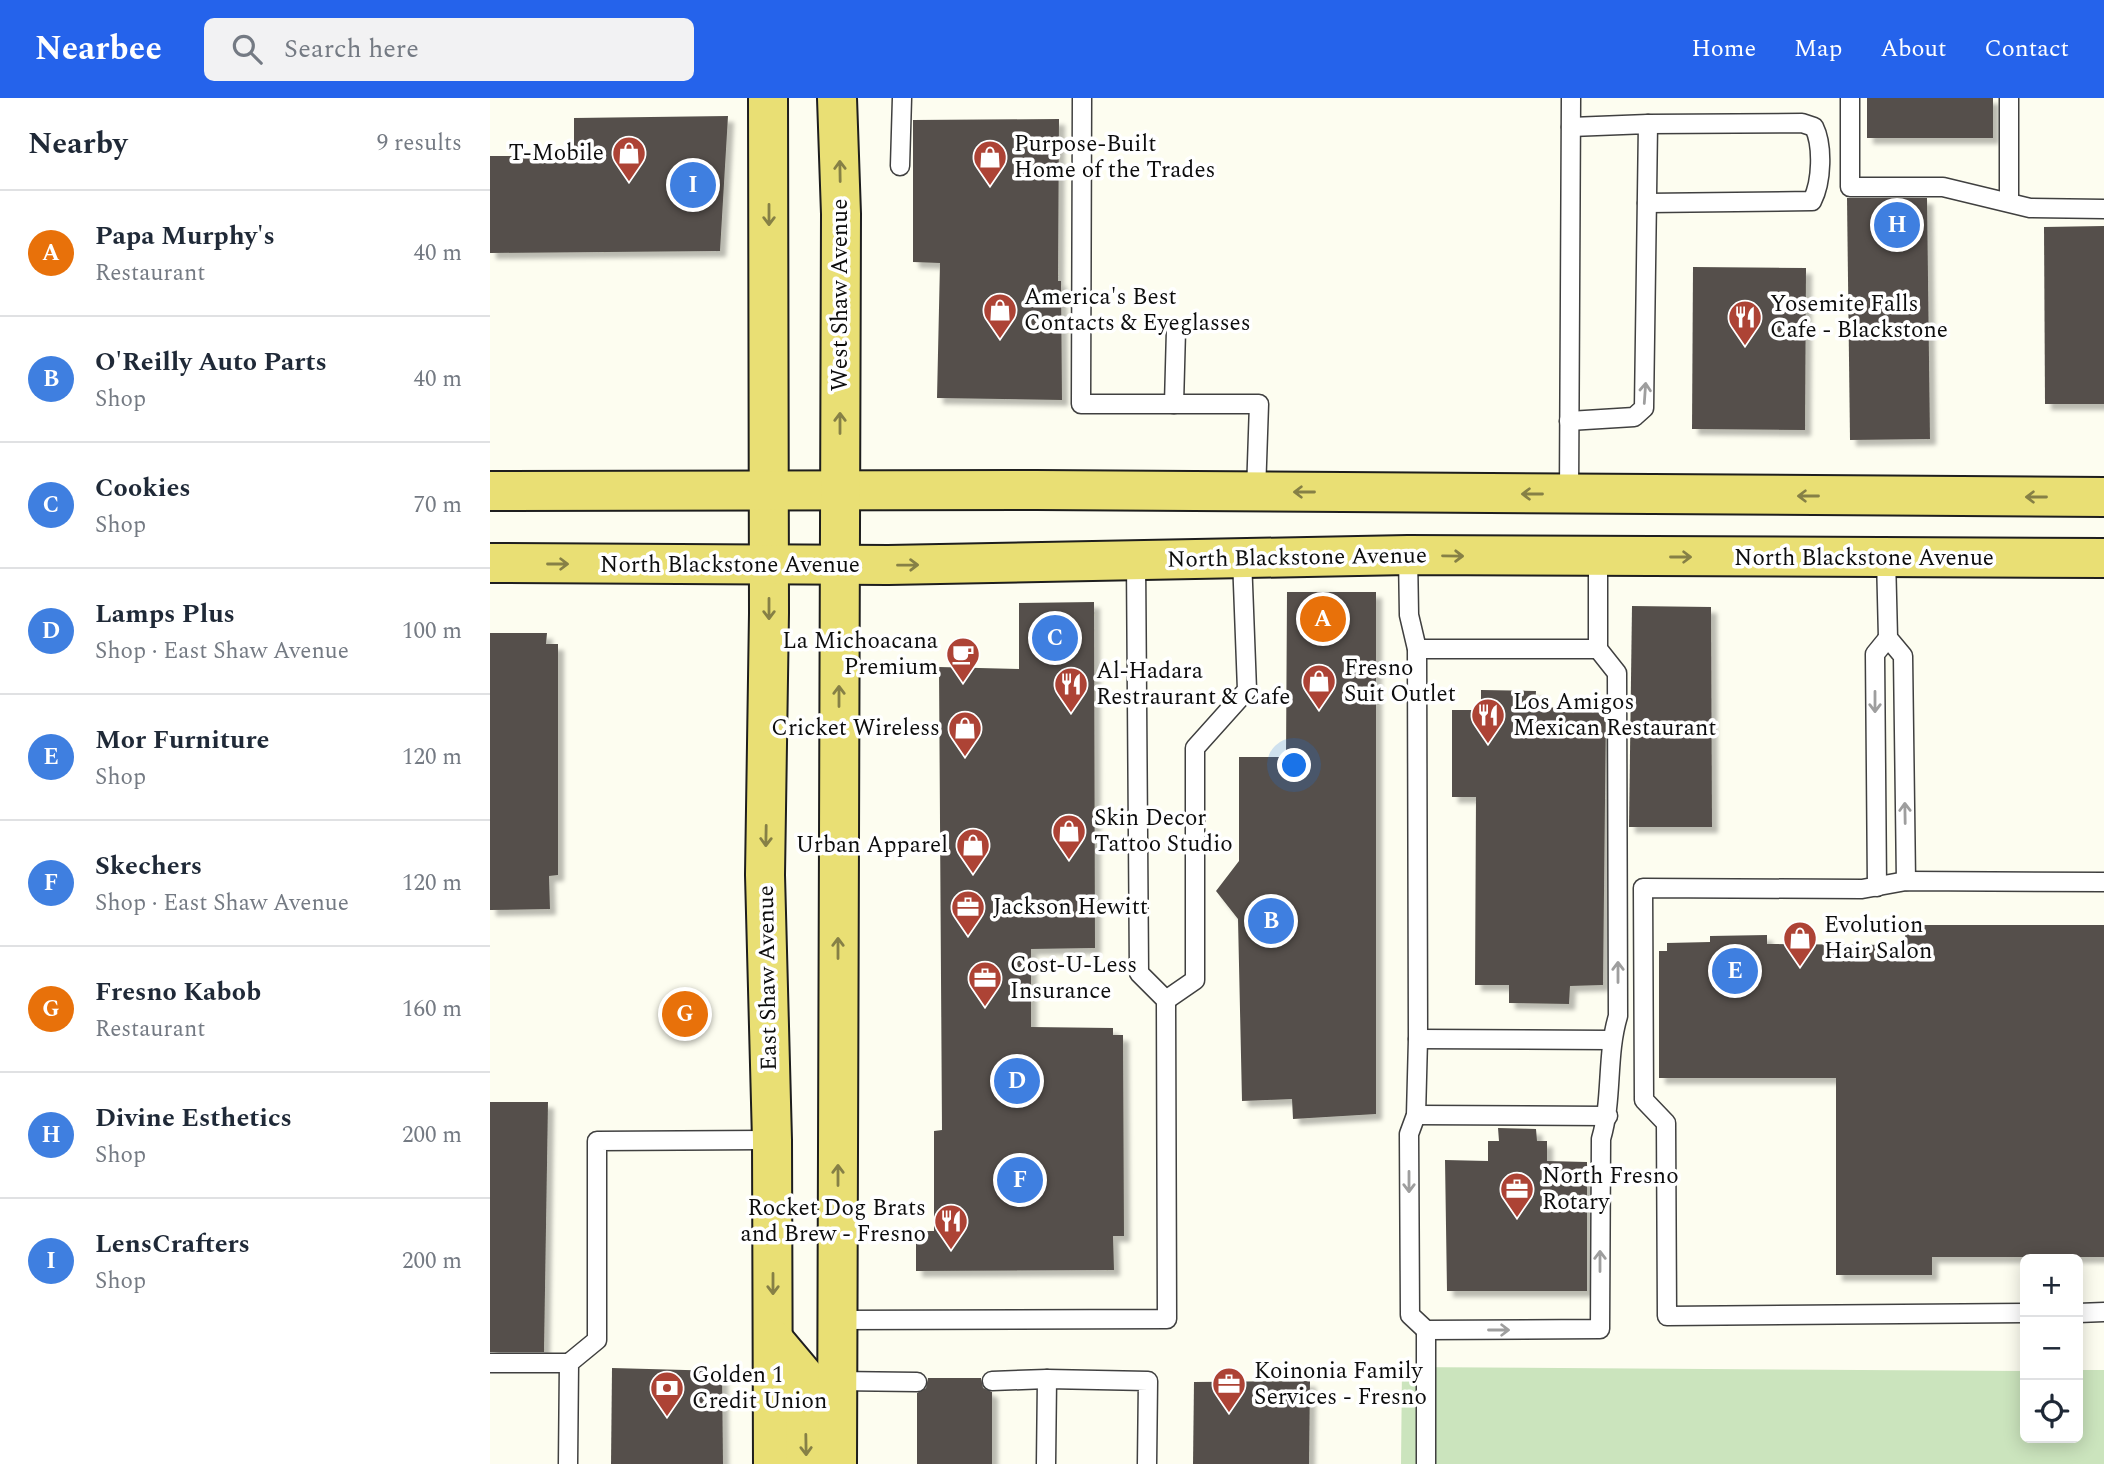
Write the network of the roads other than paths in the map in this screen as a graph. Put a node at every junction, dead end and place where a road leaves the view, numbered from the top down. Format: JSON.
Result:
{"nodes":[{"id":1,"x":768,"y":98,"type":"edge"},
{"id":2,"x":837,"y":98,"type":"edge"},
{"id":3,"x":902,"y":98,"type":"edge"},
{"id":4,"x":1082,"y":98,"type":"edge"},
{"id":5,"x":1571,"y":98,"type":"edge"},
{"id":6,"x":1850,"y":98,"type":"edge"},
{"id":7,"x":2009,"y":98,"type":"edge"},
{"id":8,"x":1648,"y":124,"type":"junction"},
{"id":9,"x":1571,"y":127,"type":"junction"},
{"id":10,"x":900,"y":166,"type":"dead end"},
{"id":11,"x":2009,"y":202,"type":"junction"},
{"id":12,"x":1647,"y":203,"type":"junction"},
{"id":13,"x":2104,"y":209,"type":"edge"},
{"id":14,"x":1176,"y":330,"type":"dead end"},
{"id":15,"x":1174,"y":404,"type":"junction"},
{"id":16,"x":1569,"y":421,"type":"junction"},
{"id":17,"x":490,"y":491,"type":"edge"},
{"id":18,"x":768,"y":491,"type":"junction"},
{"id":19,"x":840,"y":492,"type":"junction"},
{"id":20,"x":1255,"y":492,"type":"junction"},
{"id":21,"x":1569,"y":495,"type":"junction"},
{"id":22,"x":2104,"y":497,"type":"edge"},
{"id":23,"x":1408,"y":555,"type":"junction"},
{"id":24,"x":1886,"y":557,"type":"junction"},
{"id":25,"x":1242,"y":558,"type":"junction"},
{"id":26,"x":1598,"y":558,"type":"junction"},
{"id":27,"x":2104,"y":558,"type":"edge"},
{"id":28,"x":1136,"y":561,"type":"junction"},
{"id":29,"x":490,"y":563,"type":"edge"},
{"id":30,"x":769,"y":565,"type":"junction"},
{"id":31,"x":839,"y":566,"type":"junction"},
{"id":32,"x":1888,"y":638,"type":"junction"},
{"id":33,"x":1417,"y":649,"type":"junction"},
{"id":34,"x":1598,"y":649,"type":"junction"},
{"id":35,"x":1906,"y":881,"type":"junction"},
{"id":36,"x":2104,"y":882,"type":"edge"},
{"id":37,"x":1877,"y":887,"type":"junction"},
{"id":38,"x":1166,"y":1000,"type":"junction"},
{"id":39,"x":1418,"y":1039,"type":"junction"},
{"id":40,"x":1611,"y":1040,"type":"junction"},
{"id":41,"x":1416,"y":1115,"type":"junction"},
{"id":42,"x":1608,"y":1116,"type":"junction"},
{"id":43,"x":772,"y":1140,"type":"junction"},
{"id":44,"x":2104,"y":1312,"type":"edge"},
{"id":45,"x":2020,"y":1313,"type":"edge"},
{"id":46,"x":2083,"y":1313,"type":"edge"},
{"id":47,"x":838,"y":1320,"type":"junction"},
{"id":48,"x":1426,"y":1330,"type":"junction"},
{"id":49,"x":773,"y":1339,"type":"junction"},
{"id":50,"x":490,"y":1363,"type":"edge"},
{"id":51,"x":569,"y":1363,"type":"junction"},
{"id":52,"x":1047,"y":1379,"type":"junction"},
{"id":53,"x":837,"y":1381,"type":"junction"},
{"id":54,"x":992,"y":1381,"type":"dead end"},
{"id":55,"x":917,"y":1382,"type":"dead end"},
{"id":56,"x":568,"y":1464,"type":"edge"},
{"id":57,"x":774,"y":1464,"type":"edge"},
{"id":58,"x":806,"y":1464,"type":"edge"},
{"id":59,"x":837,"y":1464,"type":"edge"},
{"id":60,"x":1046,"y":1464,"type":"edge"},
{"id":61,"x":1147,"y":1464,"type":"edge"},
{"id":62,"x":1426,"y":1464,"type":"edge"}],
"edges":[{"from":1,"to":18,"type":"main road","one_way":true},
{"from":19,"to":2,"type":"main road","name":"West Shaw Avenue","one_way":true},
{"from":3,"to":10,"type":"lane"},
{"from":4,"to":15,"type":"lane"},
{"from":5,"to":9,"type":"lane"},
{"from":6,"to":11,"type":"lane"},
{"from":7,"to":11,"type":"lane"},
{"from":8,"to":9,"type":"lane"},
{"from":8,"to":12,"type":"lane"},
{"from":8,"to":12,"type":"lane"},
{"from":9,"to":16,"type":"lane"},
{"from":11,"to":13,"type":"lane"},
{"from":16,"to":12,"type":"lane","one_way":true},
{"from":14,"to":15,"type":"lane"},
{"from":15,"to":20,"type":"lane"},
{"from":16,"to":21,"type":"lane"},
{"from":17,"to":18,"type":"main road"},
{"from":18,"to":19,"type":"main road"},
{"from":18,"to":30,"type":"main road","name":"East Shaw Avenue"},
{"from":19,"to":20,"type":"main road"},
{"from":19,"to":31,"type":"main road"},
{"from":21,"to":20,"type":"main road","one_way":true},
{"from":22,"to":21,"type":"main road","one_way":true},
{"from":23,"to":25,"type":"main road","name":"North Blackstone Avenue"},
{"from":23,"to":26,"type":"main road","name":"North Blackstone Avenue","one_way":true},
{"from":23,"to":33,"type":"lane"},
{"from":26,"to":24,"type":"main road","name":"North Blackstone Avenue","one_way":true},
{"from":24,"to":27,"type":"main road","name":"North Blackstone Avenue"},
{"from":24,"to":32,"type":"lane"},
{"from":25,"to":28,"type":"main road","name":"North Blackstone Avenue"},
{"from":25,"to":38,"type":"lane"},
{"from":26,"to":34,"type":"lane"},
{"from":31,"to":28,"type":"main road","name":"North Blackstone Avenue","one_way":true},
{"from":28,"to":38,"type":"lane"},
{"from":29,"to":30,"type":"main road","name":"North Blackstone Avenue","one_way":true},
{"from":30,"to":31,"type":"main road","name":"North Blackstone Avenue"},
{"from":30,"to":43,"type":"main road","name":"East Shaw Avenue","one_way":true},
{"from":47,"to":31,"type":"main road","one_way":true},
{"from":35,"to":32,"type":"lane","one_way":true},
{"from":32,"to":37,"type":"lane","one_way":true},
{"from":33,"to":34,"type":"lane"},
{"from":33,"to":39,"type":"lane"},
{"from":40,"to":34,"type":"lane","one_way":true},
{"from":35,"to":36,"type":"lane"},
{"from":35,"to":37,"type":"lane"},
{"from":37,"to":45,"type":"lane"},
{"from":38,"to":47,"type":"lane"},
{"from":39,"to":40,"type":"lane"},
{"from":39,"to":41,"type":"lane"},
{"from":40,"to":42,"type":"lane"},
{"from":41,"to":42,"type":"lane"},
{"from":41,"to":48,"type":"lane","one_way":true},
{"from":48,"to":42,"type":"lane","one_way":true},
{"from":43,"to":49,"type":"main road","name":"East Shaw Avenue","one_way":true},
{"from":43,"to":51,"type":"lane"},
{"from":44,"to":46,"type":"lane"},
{"from":47,"to":53,"type":"main road"},
{"from":48,"to":62,"type":"lane"},
{"from":49,"to":57,"type":"main road","name":"East Shaw Avenue"},
{"from":49,"to":58,"type":"main road","one_way":true},
{"from":50,"to":51,"type":"lane"},
{"from":51,"to":56,"type":"lane"},
{"from":52,"to":54,"type":"lane"},
{"from":52,"to":60,"type":"lane"},
{"from":52,"to":61,"type":"lane"},
{"from":53,"to":55,"type":"lane"},
{"from":53,"to":59,"type":"main road"}]}
